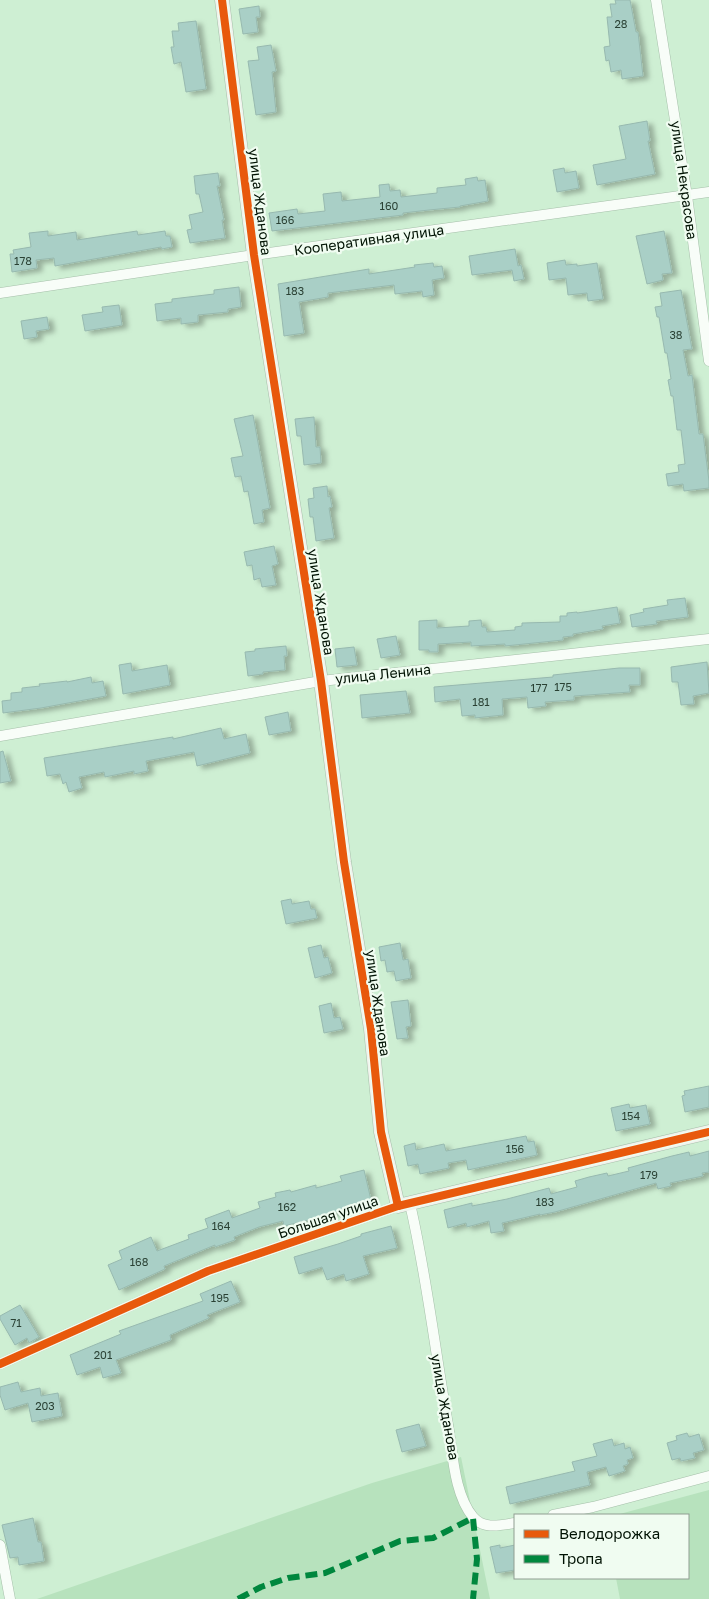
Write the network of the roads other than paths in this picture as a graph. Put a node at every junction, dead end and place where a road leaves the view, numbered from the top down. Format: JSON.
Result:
{"nodes":[{"id":1,"x":222,"y":0,"type":"edge"},
{"id":2,"x":656,"y":0,"type":"edge"},
{"id":3,"x":709,"y":192,"type":"edge"},
{"id":4,"x":687,"y":196,"type":"junction"},
{"id":5,"x":254,"y":255,"type":"junction"},
{"id":6,"x":0,"y":293,"type":"edge"},
{"id":7,"x":709,"y":361,"type":"edge"},
{"id":8,"x":709,"y":639,"type":"edge"},
{"id":9,"x":321,"y":681,"type":"junction"},
{"id":10,"x":0,"y":736,"type":"edge"},
{"id":11,"x":709,"y":1132,"type":"edge"},
{"id":12,"x":404,"y":1205,"type":"junction"},
{"id":13,"x":1,"y":1361,"type":"edge"},
{"id":14,"x":709,"y":1476,"type":"edge"},
{"id":15,"x":558,"y":1514,"type":"edge"},
{"id":16,"x":514,"y":1522,"type":"edge"},
{"id":17,"x":0,"y":1545,"type":"edge"},
{"id":18,"x":10,"y":1599,"type":"edge"}],
"edges":[{"from":1,"to":5,"type":"street","name":"улица Жданова"},
{"from":2,"to":4,"type":"street","name":"улица Некрасова"},
{"from":3,"to":4,"type":"street","name":"Кооперативная улица"},
{"from":4,"to":5,"type":"street","name":"Кооперативная улица"},
{"from":4,"to":7,"type":"street","name":"улица Некрасова"},
{"from":5,"to":6,"type":"street","name":"Кооперативная улица"},
{"from":5,"to":9,"type":"street","name":"улица Жданова"},
{"from":8,"to":9,"type":"street","name":"улица Ленина"},
{"from":9,"to":10,"type":"street","name":"улица Ленина"},
{"from":9,"to":12,"type":"street","name":"улица Жданова"},
{"from":11,"to":12,"type":"street","name":"Большая улица"},
{"from":12,"to":13,"type":"street","name":"Большая улица"},
{"from":12,"to":16,"type":"street","name":"улица Жданова"},
{"from":14,"to":15,"type":"street"},
{"from":17,"to":18,"type":"street"}]}
